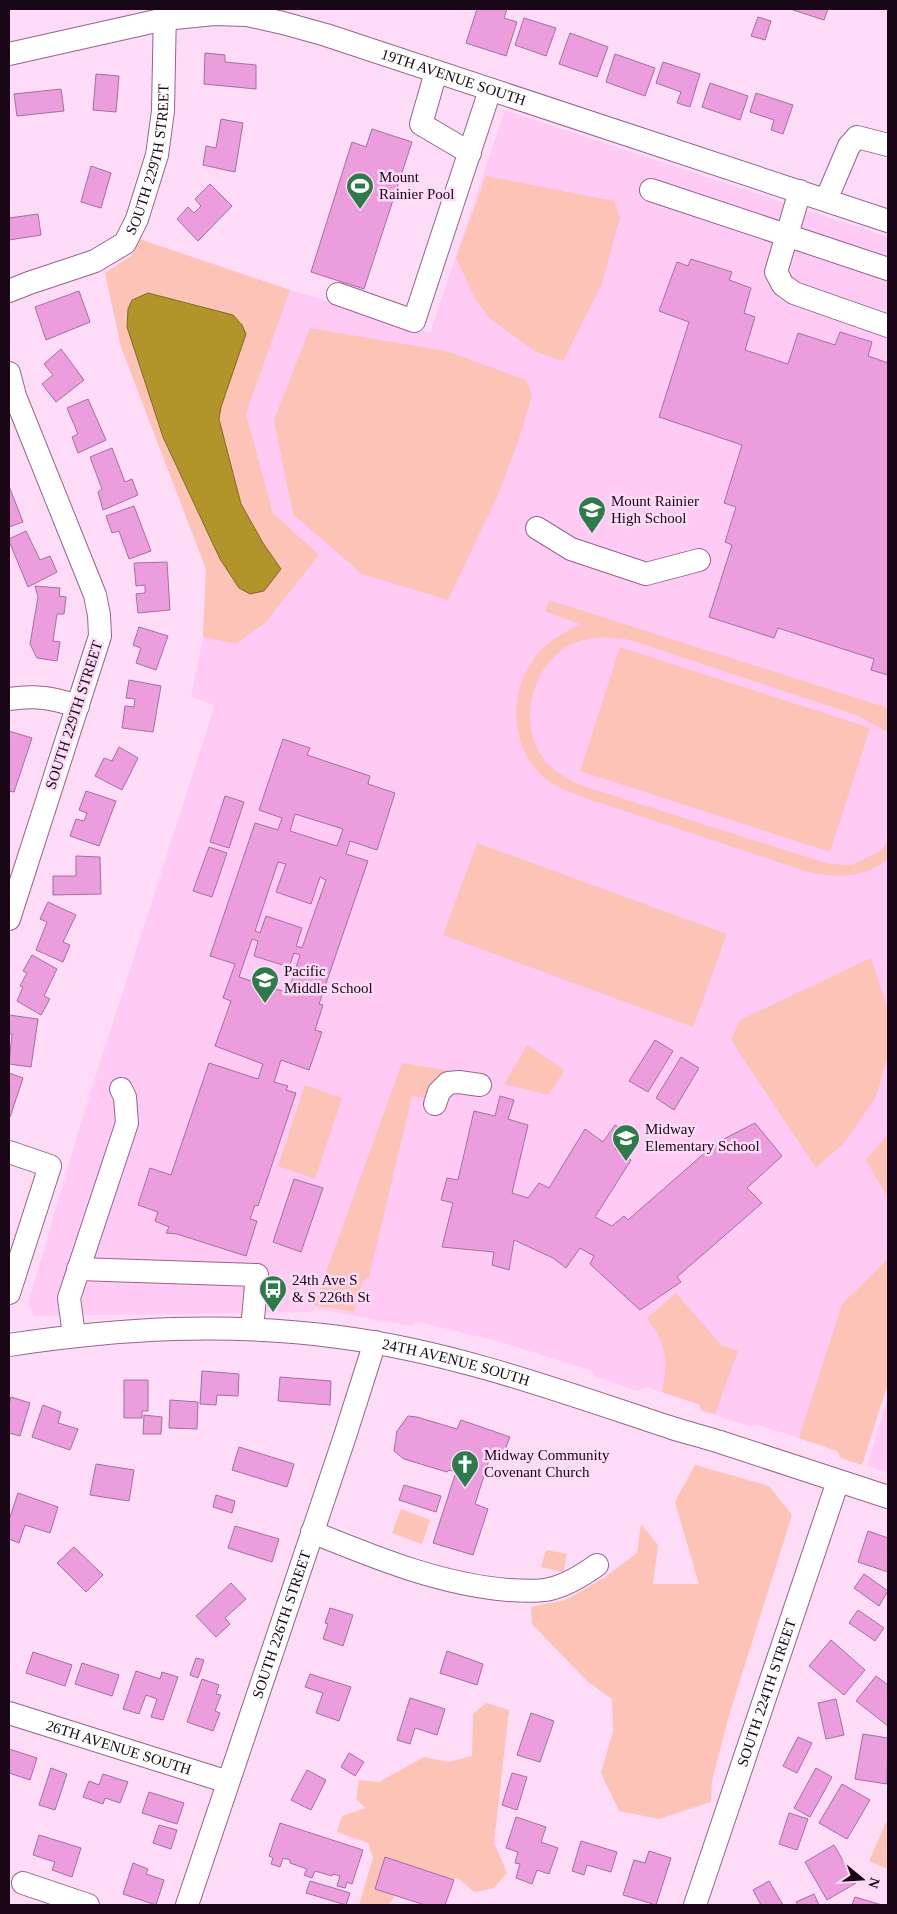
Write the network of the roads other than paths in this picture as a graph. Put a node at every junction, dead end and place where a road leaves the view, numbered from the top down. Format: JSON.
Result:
{"nodes":[{"id":1,"x":165,"y":14,"type":"edge"},
{"id":2,"x":9,"y":54,"type":"edge"},
{"id":3,"x":436,"y":72,"type":"junction"},
{"id":4,"x":490,"y":90,"type":"junction"},
{"id":5,"x":888,"y":145,"type":"edge"},
{"id":6,"x":470,"y":153,"type":"junction"},
{"id":7,"x":650,"y":190,"type":"dead end"},
{"id":8,"x":800,"y":191,"type":"junction"},
{"id":9,"x":826,"y":200,"type":"junction"},
{"id":10,"x":888,"y":221,"type":"edge"},
{"id":11,"x":787,"y":235,"type":"junction"},
{"id":12,"x":888,"y":269,"type":"edge"},
{"id":13,"x":9,"y":291,"type":"edge"},
{"id":14,"x":338,"y":294,"type":"dead end"},
{"id":15,"x":888,"y":326,"type":"edge"},
{"id":16,"x":9,"y":372,"type":"edge"},
{"id":17,"x":537,"y":528,"type":"dead end"},
{"id":18,"x":699,"y":560,"type":"dead end"},
{"id":19,"x":9,"y":699,"type":"edge"},
{"id":20,"x":78,"y":706,"type":"junction"},
{"id":21,"x":9,"y":919,"type":"edge"},
{"id":22,"x":480,"y":1085,"type":"dead end"},
{"id":23,"x":121,"y":1089,"type":"dead end"},
{"id":24,"x":435,"y":1104,"type":"dead end"},
{"id":25,"x":9,"y":1152,"type":"edge"},
{"id":26,"x":78,"y":1269,"type":"junction"},
{"id":27,"x":9,"y":1293,"type":"edge"},
{"id":28,"x":252,"y":1329,"type":"junction"},
{"id":29,"x":74,"y":1335,"type":"junction"},
{"id":30,"x":375,"y":1342,"type":"junction"},
{"id":31,"x":9,"y":1345,"type":"edge"},
{"id":32,"x":838,"y":1481,"type":"junction"},
{"id":33,"x":888,"y":1497,"type":"edge"},
{"id":34,"x":312,"y":1532,"type":"junction"},
{"id":35,"x":597,"y":1566,"type":"dead end"},
{"id":36,"x":9,"y":1713,"type":"edge"},
{"id":37,"x":228,"y":1782,"type":"junction"},
{"id":38,"x":23,"y":1883,"type":"dead end"},
{"id":39,"x":88,"y":1905,"type":"edge"},
{"id":40,"x":187,"y":1905,"type":"edge"},
{"id":41,"x":695,"y":1905,"type":"edge"}],
"edges":[{"from":1,"to":2,"type":"street","name":"19TH AVENUE SOUTH"},
{"from":1,"to":3,"type":"street","name":"19TH AVENUE SOUTH"},
{"from":1,"to":13,"type":"street","name":"SOUTH 229TH STREET"},
{"from":3,"to":4,"type":"street","name":"19TH AVENUE SOUTH"},
{"from":3,"to":6,"type":"street"},
{"from":4,"to":6,"type":"street"},
{"from":4,"to":8,"type":"street","name":"19TH AVENUE SOUTH"},
{"from":5,"to":9,"type":"street"},
{"from":6,"to":14,"type":"street"},
{"from":7,"to":11,"type":"street"},
{"from":8,"to":9,"type":"street","name":"19TH AVENUE SOUTH"},
{"from":8,"to":11,"type":"street"},
{"from":9,"to":10,"type":"street","name":"19TH AVENUE SOUTH"},
{"from":11,"to":12,"type":"street"},
{"from":11,"to":15,"type":"street"},
{"from":16,"to":20,"type":"street","name":"SOUTH 229TH STREET"},
{"from":17,"to":18,"type":"street"},
{"from":19,"to":20,"type":"street"},
{"from":20,"to":21,"type":"street","name":"SOUTH 229TH STREET"},
{"from":22,"to":24,"type":"street"},
{"from":23,"to":26,"type":"street"},
{"from":25,"to":27,"type":"street"},
{"from":26,"to":28,"type":"street"},
{"from":26,"to":29,"type":"street"},
{"from":28,"to":29,"type":"street","name":"24TH AVENUE SOUTH"},
{"from":28,"to":30,"type":"street","name":"24TH AVENUE SOUTH"},
{"from":29,"to":31,"type":"street","name":"24TH AVENUE SOUTH"},
{"from":30,"to":32,"type":"street","name":"24TH AVENUE SOUTH"},
{"from":30,"to":34,"type":"street","name":"SOUTH 226TH STREET"},
{"from":32,"to":33,"type":"street","name":"24TH AVENUE SOUTH"},
{"from":32,"to":41,"type":"street","name":"SOUTH 224TH STREET"},
{"from":34,"to":35,"type":"street"},
{"from":34,"to":37,"type":"street","name":"SOUTH 226TH STREET"},
{"from":36,"to":37,"type":"street","name":"26TH AVENUE SOUTH"},
{"from":37,"to":40,"type":"street","name":"SOUTH 226TH STREET"},
{"from":38,"to":39,"type":"street"}]}
